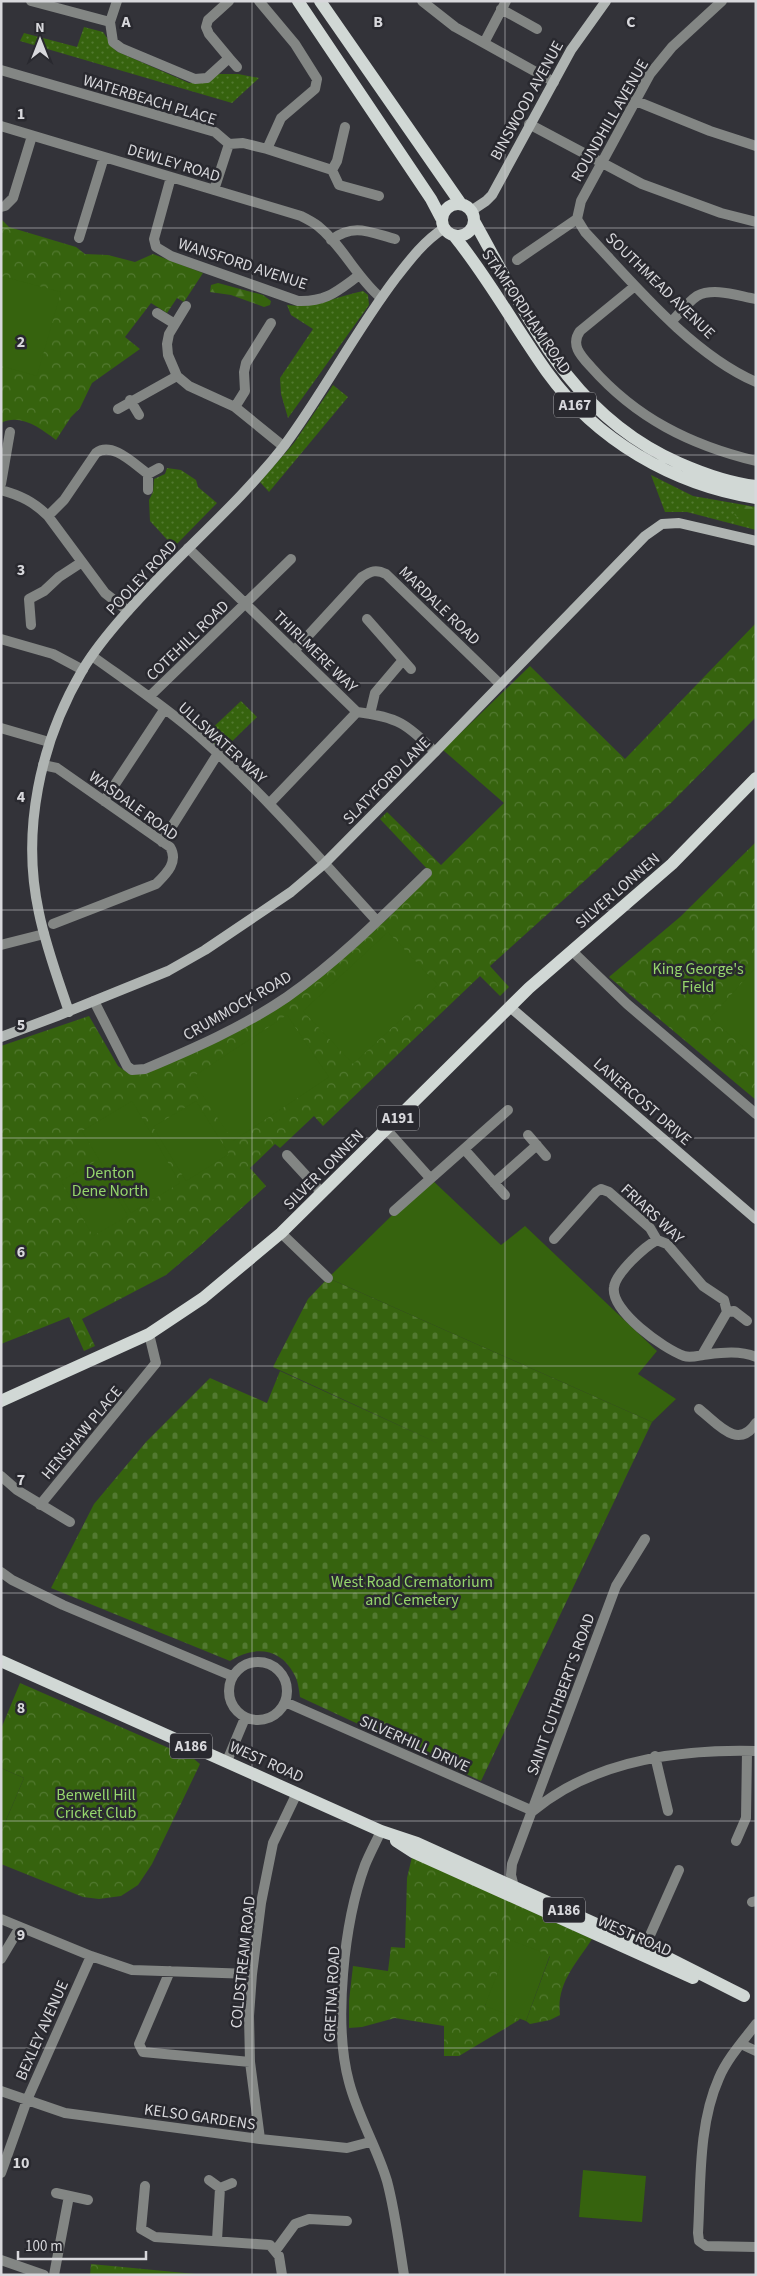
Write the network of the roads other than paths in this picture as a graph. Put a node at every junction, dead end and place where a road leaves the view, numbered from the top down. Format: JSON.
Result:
{"nodes":[{"id":1,"x":31,"y":1,"type":"edge"},
{"id":2,"x":117,"y":1,"type":"edge"},
{"id":3,"x":229,"y":1,"type":"edge"},
{"id":4,"x":259,"y":1,"type":"edge"},
{"id":5,"x":298,"y":1,"type":"edge"},
{"id":6,"x":320,"y":1,"type":"edge"},
{"id":7,"x":422,"y":1,"type":"edge"},
{"id":8,"x":606,"y":1,"type":"edge"},
{"id":9,"x":722,"y":1,"type":"edge"},
{"id":10,"x":503,"y":5,"type":"edge"},
{"id":11,"x":110,"y":22,"type":"junction"},
{"id":12,"x":537,"y":29,"type":"dead end"},
{"id":13,"x":484,"y":43,"type":"junction"},
{"id":14,"x":229,"y":58,"type":"junction"},
{"id":15,"x":237,"y":67,"type":"dead end"},
{"id":16,"x":1,"y":70,"type":"edge"},
{"id":17,"x":554,"y":82,"type":"junction"},
{"id":18,"x":636,"y":101,"type":"junction"},
{"id":19,"x":529,"y":124,"type":"junction"},
{"id":20,"x":1,"y":126,"type":"edge"},
{"id":21,"x":345,"y":127,"type":"dead end"},
{"id":22,"x":32,"y":136,"type":"junction"},
{"id":23,"x":228,"y":144,"type":"junction"},
{"id":24,"x":756,"y":146,"type":"edge"},
{"id":25,"x":267,"y":149,"type":"junction"},
{"id":26,"x":104,"y":157,"type":"junction"},
{"id":27,"x":601,"y":164,"type":"junction"},
{"id":28,"x":332,"y":170,"type":"junction"},
{"id":29,"x":171,"y":177,"type":"junction"},
{"id":30,"x":214,"y":190,"type":"junction"},
{"id":31,"x":379,"y":196,"type":"dead end"},
{"id":32,"x":1,"y":207,"type":"edge"},
{"id":33,"x":469,"y":212,"type":"junction"},
{"id":34,"x":577,"y":219,"type":"junction"},
{"id":35,"x":756,"y":222,"type":"edge"},
{"id":36,"x":442,"y":223,"type":"junction"},
{"id":37,"x":455,"y":237,"type":"junction"},
{"id":38,"x":79,"y":238,"type":"dead end"},
{"id":39,"x":395,"y":239,"type":"dead end"},
{"id":40,"x":331,"y":240,"type":"junction"},
{"id":41,"x":517,"y":260,"type":"dead end"},
{"id":42,"x":358,"y":276,"type":"junction"},
{"id":43,"x":636,"y":286,"type":"junction"},
{"id":44,"x":381,"y":298,"type":"junction"},
{"id":45,"x":756,"y":299,"type":"edge"},
{"id":46,"x":186,"y":306,"type":"dead end"},
{"id":47,"x":157,"y":313,"type":"dead end"},
{"id":48,"x":672,"y":321,"type":"junction"},
{"id":49,"x":271,"y":322,"type":"dead end"},
{"id":50,"x":175,"y":324,"type":"junction"},
{"id":51,"x":177,"y":376,"type":"junction"},
{"id":52,"x":756,"y":382,"type":"edge"},
{"id":53,"x":130,"y":400,"type":"junction"},
{"id":54,"x":235,"y":407,"type":"junction"},
{"id":55,"x":118,"y":409,"type":"dead end"},
{"id":56,"x":139,"y":414,"type":"dead end"},
{"id":57,"x":10,"y":432,"type":"dead end"},
{"id":58,"x":284,"y":446,"type":"junction"},
{"id":59,"x":4,"y":449,"type":"edge"},
{"id":60,"x":756,"y":460,"type":"edge"},
{"id":61,"x":159,"y":468,"type":"dead end"},
{"id":62,"x":148,"y":474,"type":"junction"},
{"id":63,"x":1,"y":484,"type":"edge"},
{"id":64,"x":756,"y":486,"type":"edge"},
{"id":65,"x":1,"y":490,"type":"edge"},
{"id":66,"x":148,"y":490,"type":"dead end"},
{"id":67,"x":756,"y":498,"type":"edge"},
{"id":68,"x":48,"y":516,"type":"junction"},
{"id":69,"x":756,"y":541,"type":"edge"},
{"id":70,"x":188,"y":548,"type":"junction"},
{"id":71,"x":291,"y":558,"type":"dead end"},
{"id":72,"x":82,"y":562,"type":"junction"},
{"id":73,"x":245,"y":604,"type":"junction"},
{"id":74,"x":128,"y":611,"type":"junction"},
{"id":75,"x":367,"y":620,"type":"dead end"},
{"id":76,"x":31,"y":625,"type":"dead end"},
{"id":77,"x":1,"y":640,"type":"edge"},
{"id":78,"x":294,"y":651,"type":"junction"},
{"id":79,"x":92,"y":656,"type":"junction"},
{"id":80,"x":403,"y":660,"type":"junction"},
{"id":81,"x":411,"y":669,"type":"dead end"},
{"id":82,"x":82,"y":670,"type":"junction"},
{"id":83,"x":500,"y":684,"type":"junction"},
{"id":84,"x":149,"y":697,"type":"junction"},
{"id":85,"x":164,"y":710,"type":"junction"},
{"id":86,"x":357,"y":712,"type":"junction"},
{"id":87,"x":370,"y":714,"type":"junction"},
{"id":88,"x":1,"y":728,"type":"edge"},
{"id":89,"x":49,"y":742,"type":"junction"},
{"id":90,"x":436,"y":752,"type":"junction"},
{"id":91,"x":217,"y":755,"type":"junction"},
{"id":92,"x":43,"y":765,"type":"junction"},
{"id":93,"x":756,"y":778,"type":"edge"},
{"id":94,"x":104,"y":802,"type":"junction"},
{"id":95,"x":269,"y":804,"type":"junction"},
{"id":96,"x":162,"y":842,"type":"junction"},
{"id":97,"x":324,"y":864,"type":"junction"},
{"id":98,"x":427,"y":873,"type":"dead end"},
{"id":99,"x":377,"y":921,"type":"junction"},
{"id":100,"x":53,"y":924,"type":"dead end"},
{"id":101,"x":44,"y":934,"type":"junction"},
{"id":102,"x":1,"y":945,"type":"edge"},
{"id":103,"x":572,"y":951,"type":"junction"},
{"id":104,"x":94,"y":1001,"type":"junction"},
{"id":105,"x":510,"y":1006,"type":"junction"},
{"id":106,"x":69,"y":1012,"type":"junction"},
{"id":107,"x":1,"y":1036,"type":"edge"},
{"id":108,"x":508,"y":1110,"type":"dead end"},
{"id":109,"x":756,"y":1114,"type":"edge"},
{"id":110,"x":386,"y":1129,"type":"junction"},
{"id":111,"x":528,"y":1136,"type":"dead end"},
{"id":112,"x":537,"y":1145,"type":"junction"},
{"id":113,"x":464,"y":1149,"type":"junction"},
{"id":114,"x":287,"y":1155,"type":"dead end"},
{"id":115,"x":546,"y":1156,"type":"dead end"},
{"id":116,"x":430,"y":1178,"type":"junction"},
{"id":117,"x":494,"y":1183,"type":"junction"},
{"id":118,"x":322,"y":1193,"type":"junction"},
{"id":119,"x":505,"y":1195,"type":"dead end"},
{"id":120,"x":394,"y":1211,"type":"dead end"},
{"id":121,"x":756,"y":1219,"type":"edge"},
{"id":122,"x":281,"y":1233,"type":"junction"},
{"id":123,"x":554,"y":1239,"type":"dead end"},
{"id":124,"x":657,"y":1240,"type":"junction"},
{"id":125,"x":328,"y":1278,"type":"dead end"},
{"id":126,"x":727,"y":1312,"type":"junction"},
{"id":127,"x":747,"y":1321,"type":"dead end"},
{"id":128,"x":149,"y":1334,"type":"junction"},
{"id":129,"x":702,"y":1355,"type":"junction"},
{"id":130,"x":756,"y":1357,"type":"edge"},
{"id":131,"x":1,"y":1401,"type":"edge"},
{"id":132,"x":699,"y":1409,"type":"dead end"},
{"id":133,"x":756,"y":1423,"type":"edge"},
{"id":134,"x":1,"y":1476,"type":"edge"},
{"id":135,"x":40,"y":1505,"type":"junction"},
{"id":136,"x":70,"y":1522,"type":"dead end"},
{"id":137,"x":645,"y":1539,"type":"dead end"},
{"id":138,"x":1,"y":1572,"type":"edge"},
{"id":139,"x":1,"y":1661,"type":"edge"},
{"id":140,"x":232,"y":1676,"type":"junction"},
{"id":141,"x":285,"y":1702,"type":"junction"},
{"id":142,"x":245,"y":1718,"type":"junction"},
{"id":143,"x":751,"y":1751,"type":"edge"},
{"id":144,"x":655,"y":1756,"type":"junction"},
{"id":145,"x":227,"y":1761,"type":"junction"},
{"id":146,"x":297,"y":1793,"type":"junction"},
{"id":147,"x":533,"y":1811,"type":"junction"},
{"id":148,"x":668,"y":1811,"type":"dead end"},
{"id":149,"x":381,"y":1831,"type":"junction"},
{"id":150,"x":736,"y":1840,"type":"dead end"},
{"id":151,"x":512,"y":1864,"type":"junction"},
{"id":152,"x":679,"y":1870,"type":"dead end"},
{"id":153,"x":490,"y":1876,"type":"junction"},
{"id":154,"x":514,"y":1887,"type":"junction"},
{"id":155,"x":1,"y":1919,"type":"edge"},
{"id":156,"x":20,"y":1927,"type":"junction"},
{"id":157,"x":643,"y":1951,"type":"junction"},
{"id":158,"x":90,"y":1956,"type":"junction"},
{"id":159,"x":1,"y":1959,"type":"edge"},
{"id":160,"x":170,"y":1971,"type":"junction"},
{"id":161,"x":252,"y":1974,"type":"junction"},
{"id":162,"x":750,"y":1999,"type":"edge"},
{"id":163,"x":756,"y":2024,"type":"edge"},
{"id":164,"x":741,"y":2044,"type":"junction"},
{"id":165,"x":756,"y":2051,"type":"edge"},
{"id":166,"x":250,"y":2062,"type":"junction"},
{"id":167,"x":1,"y":2090,"type":"edge"},
{"id":168,"x":27,"y":2100,"type":"junction"},
{"id":169,"x":260,"y":2140,"type":"junction"},
{"id":170,"x":370,"y":2142,"type":"junction"},
{"id":171,"x":1,"y":2173,"type":"edge"},
{"id":172,"x":209,"y":2180,"type":"dead end"},
{"id":173,"x":232,"y":2183,"type":"dead end"},
{"id":174,"x":145,"y":2186,"type":"dead end"},
{"id":175,"x":220,"y":2188,"type":"junction"},
{"id":176,"x":56,"y":2193,"type":"dead end"},
{"id":177,"x":69,"y":2196,"type":"junction"},
{"id":178,"x":88,"y":2200,"type":"dead end"},
{"id":179,"x":347,"y":2221,"type":"dead end"},
{"id":180,"x":217,"y":2240,"type":"junction"},
{"id":181,"x":756,"y":2247,"type":"edge"},
{"id":182,"x":276,"y":2250,"type":"junction"},
{"id":183,"x":1,"y":2260,"type":"edge"},
{"id":184,"x":44,"y":2275,"type":"edge"},
{"id":185,"x":54,"y":2275,"type":"edge"},
{"id":186,"x":282,"y":2275,"type":"edge"},
{"id":187,"x":404,"y":2275,"type":"edge"}],
"edges":[{"from":1,"to":11,"type":"street"},
{"from":2,"to":11,"type":"street"},
{"from":3,"to":14,"type":"street"},
{"from":4,"to":25,"type":"street"},
{"from":5,"to":36,"type":"main road"},
{"from":6,"to":33,"type":"main road","name":"STAMFORDHAM ROAD","number":"A167"},
{"from":7,"to":13,"type":"street"},
{"from":8,"to":17,"type":"street","name":"BINSWOOD AVENUE"},
{"from":9,"to":18,"type":"street","name":"ROUNDHILL AVENUE"},
{"from":10,"to":12,"type":"street"},
{"from":10,"to":13,"type":"street"},
{"from":11,"to":14,"type":"street"},
{"from":13,"to":17,"type":"street"},
{"from":14,"to":15,"type":"street"},
{"from":16,"to":23,"type":"street","name":"WATERBEACH PLACE"},
{"from":17,"to":19,"type":"street","name":"BINSWOOD AVENUE"},
{"from":18,"to":24,"type":"street"},
{"from":18,"to":27,"type":"street","name":"ROUNDHILL AVENUE"},
{"from":19,"to":27,"type":"street"},
{"from":19,"to":33,"type":"street","name":"BINSWOOD AVENUE"},
{"from":20,"to":22,"type":"street","name":"DEWLEY ROAD"},
{"from":21,"to":28,"type":"street"},
{"from":22,"to":26,"type":"street","name":"DEWLEY ROAD"},
{"from":22,"to":32,"type":"street"},
{"from":23,"to":25,"type":"street"},
{"from":23,"to":30,"type":"street"},
{"from":25,"to":28,"type":"street"},
{"from":26,"to":29,"type":"street","name":"DEWLEY ROAD"},
{"from":26,"to":38,"type":"street"},
{"from":27,"to":34,"type":"street","name":"ROUNDHILL AVENUE"},
{"from":27,"to":35,"type":"street"},
{"from":28,"to":31,"type":"street"},
{"from":29,"to":30,"type":"street","name":"DEWLEY ROAD"},
{"from":29,"to":42,"type":"street","name":"WANSFORD AVENUE"},
{"from":30,"to":40,"type":"street","name":"DEWLEY ROAD"},
{"from":33,"to":36,"type":"main road"},
{"from":33,"to":37,"type":"main road"},
{"from":33,"to":64,"type":"main road","name":"STAMFORDHAM ROAD","number":"A167"},
{"from":34,"to":41,"type":"street"},
{"from":34,"to":43,"type":"street","name":"SOUTHMEAD AVENUE"},
{"from":36,"to":37,"type":"main road","name":"STAMFORDHAM ROAD"},
{"from":36,"to":44,"type":"street","name":"POOLEY ROAD"},
{"from":37,"to":67,"type":"main road","name":"STAMFORDHAM ROAD","number":"A167"},
{"from":39,"to":40,"type":"street"},
{"from":40,"to":42,"type":"street","name":"DEWLEY ROAD"},
{"from":42,"to":44,"type":"street","name":"DEWLEY ROAD"},
{"from":43,"to":48,"type":"street","name":"SOUTHMEAD AVENUE"},
{"from":43,"to":60,"type":"street"},
{"from":44,"to":58,"type":"street","name":"POOLEY ROAD"},
{"from":45,"to":48,"type":"street"},
{"from":46,"to":50,"type":"street"},
{"from":47,"to":50,"type":"street"},
{"from":48,"to":52,"type":"street","name":"SOUTHMEAD AVENUE"},
{"from":49,"to":54,"type":"street"},
{"from":50,"to":51,"type":"street"},
{"from":51,"to":53,"type":"street"},
{"from":51,"to":54,"type":"street"},
{"from":53,"to":55,"type":"street"},
{"from":53,"to":56,"type":"street"},
{"from":54,"to":58,"type":"street"},
{"from":57,"to":59,"type":"street"},
{"from":58,"to":70,"type":"street","name":"POOLEY ROAD"},
{"from":59,"to":63,"type":"street"},
{"from":61,"to":62,"type":"street"},
{"from":62,"to":66,"type":"street"},
{"from":62,"to":68,"type":"street"},
{"from":65,"to":68,"type":"street"},
{"from":68,"to":72,"type":"street"},
{"from":69,"to":83,"type":"street","name":"SLATYFORD LANE"},
{"from":70,"to":73,"type":"street","name":"THIRLMERE WAY"},
{"from":70,"to":74,"type":"street","name":"POOLEY ROAD"},
{"from":71,"to":73,"type":"street","name":"COTEHILL ROAD"},
{"from":72,"to":74,"type":"street"},
{"from":72,"to":76,"type":"street"},
{"from":73,"to":78,"type":"street","name":"THIRLMERE WAY"},
{"from":73,"to":84,"type":"street","name":"COTEHILL ROAD"},
{"from":74,"to":79,"type":"street","name":"POOLEY ROAD"},
{"from":75,"to":80,"type":"street"},
{"from":77,"to":82,"type":"street"},
{"from":78,"to":83,"type":"street","name":"MARDALE ROAD"},
{"from":78,"to":86,"type":"street","name":"THIRLMERE WAY"},
{"from":79,"to":82,"type":"street","name":"POOLEY ROAD"},
{"from":79,"to":84,"type":"street","name":"ULLSWATER WAY"},
{"from":80,"to":81,"type":"street"},
{"from":80,"to":87,"type":"street"},
{"from":82,"to":89,"type":"street","name":"POOLEY ROAD"},
{"from":83,"to":90,"type":"street","name":"SLATYFORD LANE"},
{"from":84,"to":85,"type":"street","name":"ULLSWATER WAY"},
{"from":85,"to":91,"type":"street","name":"ULLSWATER WAY"},
{"from":85,"to":94,"type":"street"},
{"from":86,"to":87,"type":"street","name":"THIRLMERE WAY"},
{"from":86,"to":95,"type":"street"},
{"from":87,"to":90,"type":"street","name":"THIRLMERE WAY"},
{"from":88,"to":89,"type":"street"},
{"from":89,"to":92,"type":"street","name":"POOLEY ROAD"},
{"from":90,"to":97,"type":"street","name":"SLATYFORD LANE"},
{"from":91,"to":95,"type":"street","name":"ULLSWATER WAY"},
{"from":91,"to":96,"type":"street"},
{"from":92,"to":94,"type":"street","name":"WASDALE ROAD"},
{"from":92,"to":101,"type":"street","name":"POOLEY ROAD"},
{"from":93,"to":103,"type":"main road","name":"SILVER LONNEN","number":"A191"},
{"from":94,"to":96,"type":"street","name":"WASDALE ROAD"},
{"from":95,"to":97,"type":"street","name":"ULLSWATER WAY"},
{"from":96,"to":100,"type":"street","name":"WASDALE ROAD"},
{"from":97,"to":99,"type":"street","name":"ULLSWATER WAY"},
{"from":97,"to":104,"type":"street","name":"SLATYFORD LANE"},
{"from":98,"to":99,"type":"street","name":"CRUMMOCK ROAD"},
{"from":99,"to":104,"type":"street","name":"CRUMMOCK ROAD"},
{"from":101,"to":102,"type":"street"},
{"from":101,"to":106,"type":"street","name":"POOLEY ROAD"},
{"from":103,"to":105,"type":"main road","name":"SILVER LONNEN","number":"A191"},
{"from":103,"to":109,"type":"street"},
{"from":104,"to":106,"type":"street","name":"SLATYFORD LANE"},
{"from":105,"to":110,"type":"main road","name":"SILVER LONNEN","number":"A191"},
{"from":105,"to":121,"type":"street","name":"LANERCOST DRIVE"},
{"from":106,"to":107,"type":"street","name":"SLATYFORD LANE"},
{"from":108,"to":113,"type":"street"},
{"from":110,"to":116,"type":"street"},
{"from":110,"to":118,"type":"main road","name":"SILVER LONNEN","number":"A191"},
{"from":111,"to":112,"type":"street"},
{"from":112,"to":115,"type":"street"},
{"from":112,"to":117,"type":"street"},
{"from":113,"to":116,"type":"street"},
{"from":113,"to":117,"type":"street"},
{"from":114,"to":118,"type":"street"},
{"from":116,"to":120,"type":"street"},
{"from":117,"to":119,"type":"street"},
{"from":118,"to":122,"type":"main road","name":"SILVER LONNEN","number":"A191"},
{"from":122,"to":125,"type":"street"},
{"from":122,"to":128,"type":"main road","name":"SILVER LONNEN","number":"A191"},
{"from":123,"to":124,"type":"street","name":"FRIARS WAY"},
{"from":124,"to":126,"type":"street","name":"FRIARS WAY"},
{"from":124,"to":129,"type":"street"},
{"from":126,"to":127,"type":"street"},
{"from":126,"to":129,"type":"street"},
{"from":128,"to":131,"type":"main road","name":"SILVER LONNEN","number":"A191"},
{"from":128,"to":135,"type":"street","name":"HENSHAW PLACE"},
{"from":129,"to":130,"type":"street"},
{"from":132,"to":133,"type":"street"},
{"from":134,"to":135,"type":"street"},
{"from":135,"to":136,"type":"street"},
{"from":137,"to":147,"type":"street","name":"SAINT CUTHBERT'S ROAD"},
{"from":138,"to":140,"type":"street"},
{"from":139,"to":145,"type":"main road","name":"WEST ROAD","number":"A186"},
{"from":140,"to":141,"type":"street"},
{"from":140,"to":142,"type":"street"},
{"from":141,"to":142,"type":"street"},
{"from":141,"to":147,"type":"street","name":"SILVERHILL DRIVE"},
{"from":142,"to":145,"type":"street"},
{"from":143,"to":144,"type":"street"},
{"from":143,"to":150,"type":"street"},
{"from":144,"to":147,"type":"street"},
{"from":144,"to":148,"type":"street"},
{"from":145,"to":146,"type":"main road","name":"WEST ROAD","number":"A186"},
{"from":146,"to":149,"type":"main road","name":"WEST ROAD","number":"A186"},
{"from":146,"to":161,"type":"street","name":"COLDSTREAM ROAD"},
{"from":147,"to":151,"type":"street","name":"SAINT CUTHBERT'S ROAD"},
{"from":149,"to":153,"type":"main road","name":"WEST ROAD","number":"A186"},
{"from":149,"to":157,"type":"main road","name":"WEST ROAD","number":"A186"},
{"from":149,"to":170,"type":"street","name":"GRETNA ROAD"},
{"from":151,"to":153,"type":"street"},
{"from":151,"to":154,"type":"street","name":"SAINT CUTHBERT'S ROAD"},
{"from":152,"to":157,"type":"street"},
{"from":153,"to":154,"type":"main road","name":"WEST ROAD","number":"A186"},
{"from":154,"to":157,"type":"main road","name":"WEST ROAD","number":"A186"},
{"from":155,"to":156,"type":"street"},
{"from":156,"to":158,"type":"street"},
{"from":156,"to":159,"type":"street"},
{"from":157,"to":162,"type":"main road","name":"WEST ROAD","number":"A186"},
{"from":158,"to":160,"type":"street"},
{"from":158,"to":168,"type":"street","name":"BEXLEY AVENUE"},
{"from":160,"to":161,"type":"street"},
{"from":160,"to":166,"type":"street"},
{"from":161,"to":166,"type":"street","name":"COLDSTREAM ROAD"},
{"from":163,"to":164,"type":"street"},
{"from":164,"to":165,"type":"street"},
{"from":164,"to":181,"type":"street"},
{"from":166,"to":169,"type":"street","name":"COLDSTREAM ROAD"},
{"from":167,"to":168,"type":"street","name":"KELSO GARDENS"},
{"from":168,"to":169,"type":"street","name":"KELSO GARDENS"},
{"from":168,"to":171,"type":"street","name":"BEXLEY AVENUE"},
{"from":169,"to":170,"type":"street","name":"KELSO GARDENS"},
{"from":170,"to":187,"type":"street","name":"GRETNA ROAD"},
{"from":172,"to":175,"type":"street"},
{"from":173,"to":175,"type":"street"},
{"from":174,"to":180,"type":"street"},
{"from":175,"to":180,"type":"street"},
{"from":176,"to":177,"type":"street"},
{"from":177,"to":178,"type":"street"},
{"from":177,"to":185,"type":"street"},
{"from":179,"to":182,"type":"street"},
{"from":180,"to":182,"type":"street"},
{"from":182,"to":186,"type":"street"},
{"from":183,"to":184,"type":"street"}]}
